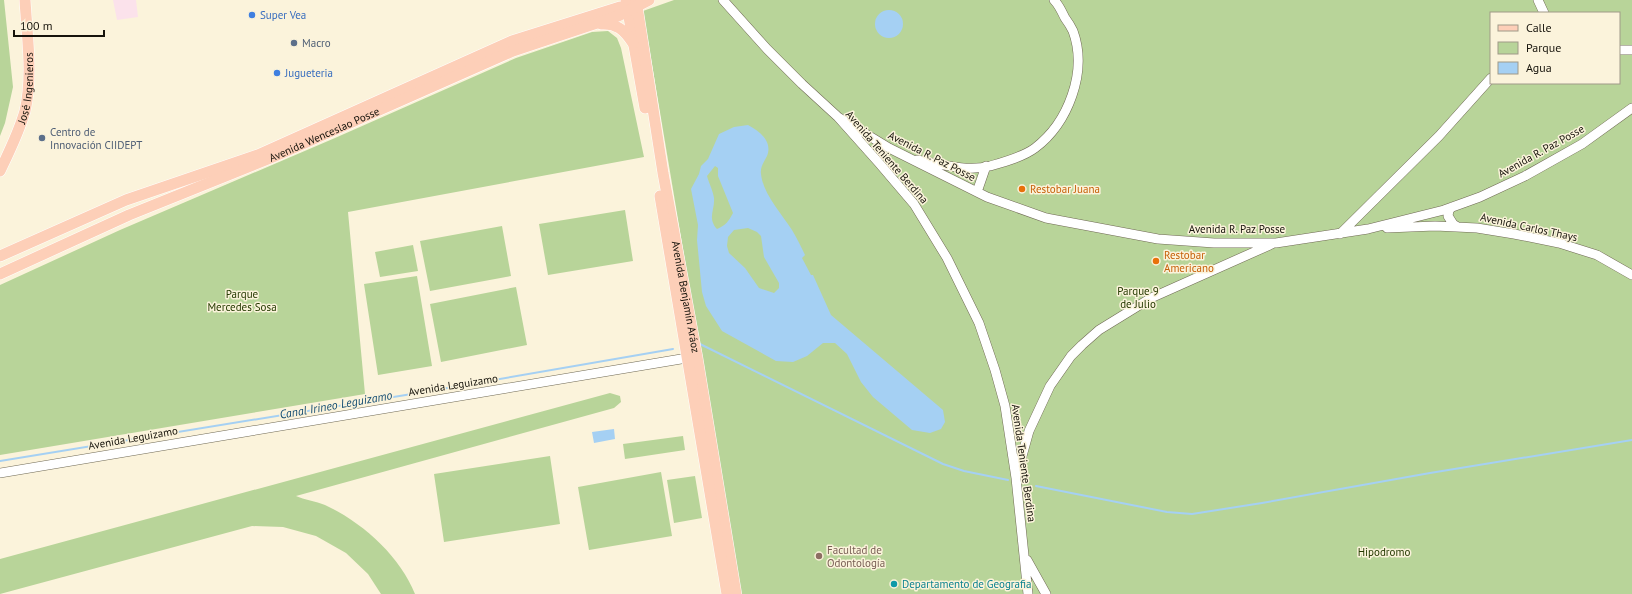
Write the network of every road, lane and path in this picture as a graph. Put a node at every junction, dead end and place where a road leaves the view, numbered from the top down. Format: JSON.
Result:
{"nodes":[{"id":1,"x":18,"y":0,"type":"edge"},
{"id":2,"x":25,"y":0,"type":"edge"},
{"id":3,"x":649,"y":0,"type":"edge"},
{"id":4,"x":723,"y":0,"type":"edge"},
{"id":5,"x":1054,"y":0,"type":"edge"},
{"id":6,"x":1538,"y":0,"type":"edge"},
{"id":7,"x":629,"y":3,"type":"edge"},
{"id":8,"x":1544,"y":12,"type":"edge"},
{"id":9,"x":592,"y":24,"type":"junction"},
{"id":10,"x":635,"y":46,"type":"junction"},
{"id":11,"x":1620,"y":50,"type":"edge"},
{"id":12,"x":1632,"y":50,"type":"edge"},
{"id":13,"x":1490,"y":79,"type":"edge"},
{"id":14,"x":1632,"y":108,"type":"edge"},
{"id":15,"x":838,"y":117,"type":"junction"},
{"id":16,"x":0,"y":154,"type":"edge"},
{"id":17,"x":909,"y":158,"type":"junction"},
{"id":18,"x":986,"y":166,"type":"junction"},
{"id":19,"x":966,"y":168,"type":"junction"},
{"id":20,"x":0,"y":171,"type":"edge"},
{"id":21,"x":962,"y":185,"type":"junction"},
{"id":22,"x":977,"y":192,"type":"junction"},
{"id":23,"x":1452,"y":207,"type":"junction"},
{"id":24,"x":1458,"y":227,"type":"junction"},
{"id":25,"x":1368,"y":229,"type":"junction"},
{"id":26,"x":1340,"y":234,"type":"junction"},
{"id":27,"x":66,"y":243,"type":"junction"},
{"id":28,"x":1276,"y":243,"type":"junction"},
{"id":29,"x":0,"y":255,"type":"edge"},
{"id":30,"x":0,"y":268,"type":"edge"},
{"id":31,"x":0,"y":274,"type":"edge"},
{"id":32,"x":1632,"y":275,"type":"edge"},
{"id":33,"x":692,"y":358,"type":"junction"},
{"id":34,"x":0,"y":473,"type":"edge"},
{"id":35,"x":1016,"y":478,"type":"junction"},
{"id":36,"x":1025,"y":555,"type":"junction"},
{"id":37,"x":727,"y":594,"type":"edge"},
{"id":38,"x":736,"y":594,"type":"edge"},
{"id":39,"x":1028,"y":594,"type":"edge"},
{"id":40,"x":1046,"y":594,"type":"edge"}],
"edges":[{"from":1,"to":16,"type":"main road","name":"José Ingenieros"},
{"from":2,"to":20,"type":"main road","name":"José Ingenieros"},
{"from":3,"to":7,"type":"main road","name":"Avenida Wenceslao Posse"},
{"from":4,"to":15,"type":"street","name":"Avenida Teniente Berdina"},
{"from":5,"to":18,"type":"street","name":"Avenida Teniente Berdina"},
{"from":6,"to":8,"type":"street"},
{"from":7,"to":9,"type":"main road","name":"Avenida Wenceslao Posse"},
{"from":7,"to":10,"type":"main road","name":"Avenida Benjamín Aráoz"},
{"from":7,"to":29,"type":"main road"},
{"from":7,"to":33,"type":"main road","name":"Avenida Benjamín Aráoz"},
{"from":9,"to":10,"type":"main road"},
{"from":9,"to":27,"type":"main road","name":"Avenida Wenceslao Posse"},
{"from":10,"to":33,"type":"main road","name":"Avenida Benjamín Aráoz"},
{"from":11,"to":12,"type":"street"},
{"from":13,"to":26,"type":"street"},
{"from":14,"to":23,"type":"street","name":"Avenida R. Paz Posse"},
{"from":15,"to":17,"type":"street","name":"Avenida R. Paz Posse"},
{"from":15,"to":35,"type":"street","name":"Avenida Teniente Berdina"},
{"from":17,"to":19,"type":"street","name":"Avenida Teniente Berdina"},
{"from":17,"to":21,"type":"street","name":"Avenida R. Paz Posse"},
{"from":18,"to":19,"type":"street","name":"Avenida Teniente Berdina"},
{"from":18,"to":22,"type":"street"},
{"from":19,"to":21,"type":"street"},
{"from":21,"to":22,"type":"street","name":"Avenida R. Paz Posse"},
{"from":22,"to":28,"type":"street","name":"Avenida R. Paz Posse"},
{"from":23,"to":24,"type":"street"},
{"from":23,"to":25,"type":"street","name":"Avenida R. Paz Posse"},
{"from":24,"to":25,"type":"street","name":"Avenida Carlos Thays"},
{"from":24,"to":32,"type":"street","name":"Avenida Carlos Thays"},
{"from":25,"to":26,"type":"street","name":"Avenida R. Paz Posse"},
{"from":26,"to":28,"type":"street","name":"Avenida R. Paz Posse"},
{"from":27,"to":30,"type":"main road"},
{"from":27,"to":31,"type":"main road","name":"Avenida Wenceslao Posse"},
{"from":28,"to":35,"type":"street"},
{"from":33,"to":34,"type":"street","name":"Avenida Leguizamo"},
{"from":33,"to":37,"type":"main road","name":"Avenida Benjamín Aráoz"},
{"from":33,"to":38,"type":"main road","name":"Avenida Benjamín Aráoz"},
{"from":35,"to":36,"type":"street","name":"Avenida Teniente Berdina"},
{"from":36,"to":39,"type":"street","name":"Avenida Teniente Berdina"},
{"from":36,"to":40,"type":"street"}]}
